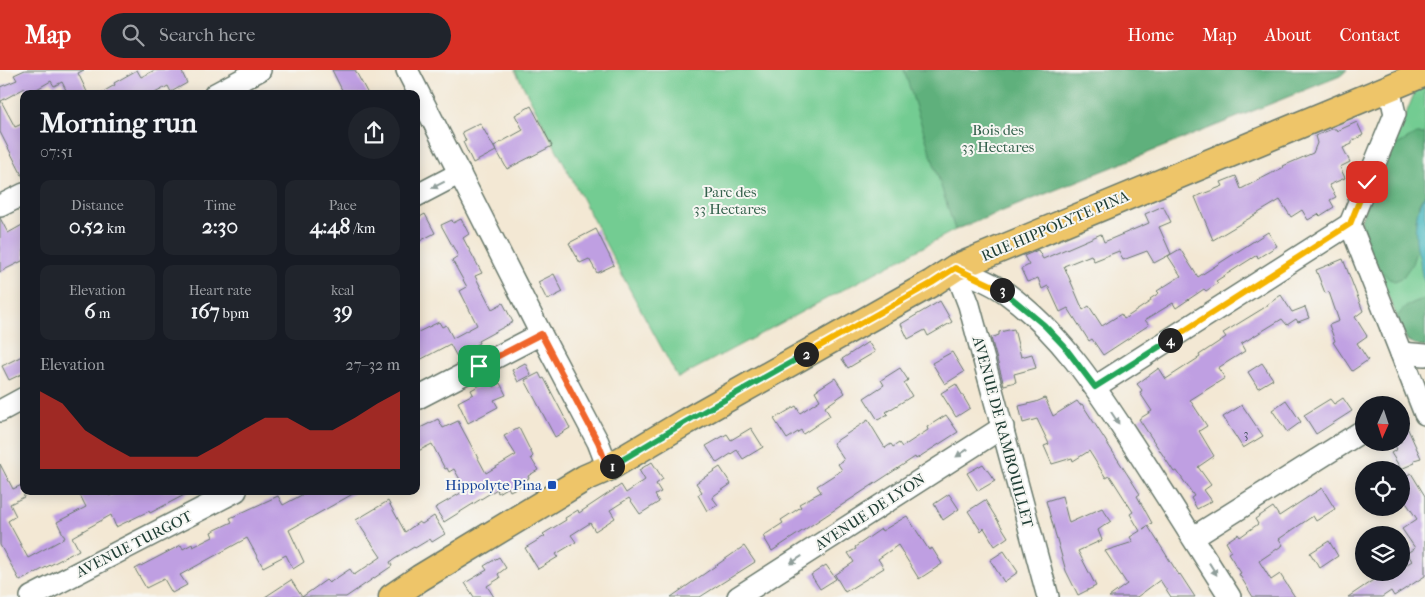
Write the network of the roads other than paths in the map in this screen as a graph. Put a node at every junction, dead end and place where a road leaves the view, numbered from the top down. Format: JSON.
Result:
{"nodes":[{"id":1,"x":260,"y":70,"type":"edge"},
{"id":2,"x":407,"y":70,"type":"edge"},
{"id":3,"x":1425,"y":72,"type":"edge"},
{"id":4,"x":1389,"y":88,"type":"junction"},
{"id":5,"x":222,"y":90,"type":"edge"},
{"id":6,"x":417,"y":90,"type":"edge"},
{"id":7,"x":420,"y":95,"type":"edge"},
{"id":8,"x":460,"y":173,"type":"junction"},
{"id":9,"x":420,"y":194,"type":"edge"},
{"id":10,"x":20,"y":196,"type":"edge"},
{"id":11,"x":0,"y":206,"type":"edge"},
{"id":12,"x":1350,"y":224,"type":"junction"},
{"id":13,"x":955,"y":268,"type":"junction"},
{"id":14,"x":541,"y":334,"type":"junction"},
{"id":15,"x":1401,"y":353,"type":"junction"},
{"id":16,"x":1425,"y":355,"type":"edge"},
{"id":17,"x":1095,"y":387,"type":"junction"},
{"id":18,"x":420,"y":397,"type":"edge"},
{"id":19,"x":20,"y":400,"type":"edge"},
{"id":20,"x":1415,"y":405,"type":"edge"},
{"id":21,"x":0,"y":411,"type":"edge"},
{"id":22,"x":1003,"y":427,"type":"junction"},
{"id":23,"x":1355,"y":436,"type":"edge"},
{"id":24,"x":608,"y":468,"type":"junction"},
{"id":25,"x":228,"y":495,"type":"edge"},
{"id":26,"x":1194,"y":538,"type":"junction"},
{"id":27,"x":31,"y":597,"type":"edge"},
{"id":28,"x":392,"y":597,"type":"edge"},
{"id":29,"x":738,"y":597,"type":"edge"},
{"id":30,"x":1048,"y":597,"type":"edge"},
{"id":31,"x":1230,"y":597,"type":"edge"}],
"edges":[{"from":1,"to":5,"type":"street"},
{"from":2,"to":6,"type":"street"},
{"from":3,"to":4,"type":"main road","name":"RUE HIPPOLYTE PINA"},
{"from":4,"to":12,"type":"street"},
{"from":4,"to":13,"type":"main road","name":"RUE HIPPOLYTE PINA"},
{"from":7,"to":8,"type":"street"},
{"from":8,"to":9,"type":"street","one_way":true},
{"from":8,"to":14,"type":"street"},
{"from":10,"to":11,"type":"street"},
{"from":12,"to":15,"type":"street"},
{"from":12,"to":17,"type":"street"},
{"from":13,"to":17,"type":"street"},
{"from":13,"to":22,"type":"street","name":"AVENUE DE RAMBOUILLET"},
{"from":13,"to":24,"type":"main road","name":"RUE HIPPOLYTE PINA"},
{"from":14,"to":18,"type":"street"},
{"from":14,"to":24,"type":"street"},
{"from":15,"to":16,"type":"street"},
{"from":15,"to":20,"type":"street"},
{"from":17,"to":26,"type":"street","one_way":true},
{"from":19,"to":21,"type":"street"},
{"from":22,"to":29,"type":"street","name":"AVENUE DE LYON","one_way":true},
{"from":22,"to":30,"type":"street","name":"AVENUE DE RAMBOUILLET"},
{"from":23,"to":26,"type":"street"},
{"from":24,"to":28,"type":"main road","name":"RUE HIPPOLYTE PINA"},
{"from":25,"to":27,"type":"street","name":"AVENUE TURGOT"},
{"from":26,"to":31,"type":"street","one_way":true}]}
